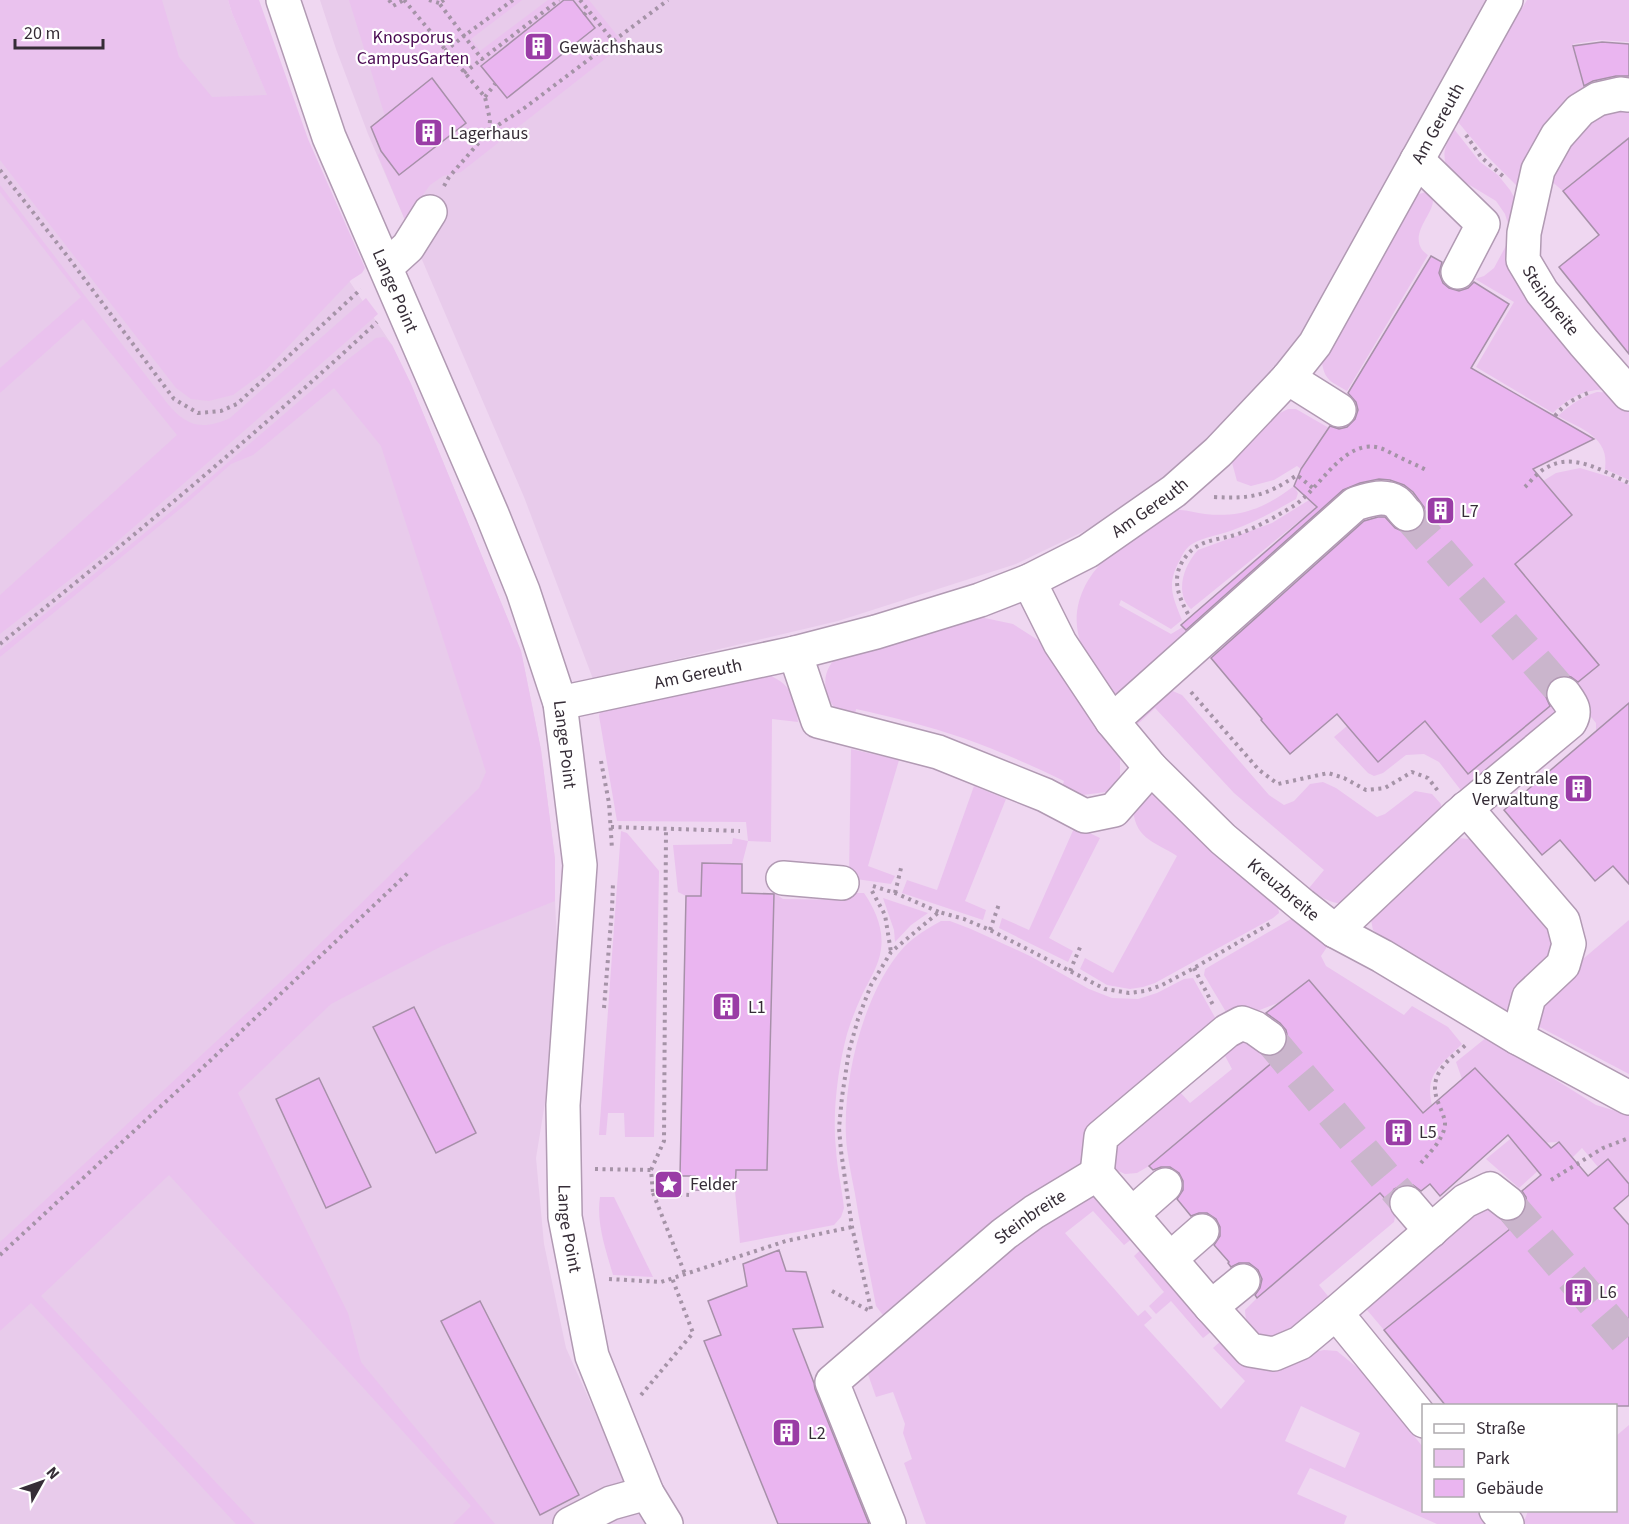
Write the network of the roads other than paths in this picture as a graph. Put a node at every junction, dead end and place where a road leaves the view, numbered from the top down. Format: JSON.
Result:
{"nodes":[{"id":1,"x":283,"y":0,"type":"edge"},
{"id":2,"x":1506,"y":0,"type":"edge"},
{"id":3,"x":1629,"y":95,"type":"edge"},
{"id":4,"x":1417,"y":160,"type":"junction"},
{"id":5,"x":430,"y":212,"type":"road end"},
{"id":6,"x":386,"y":267,"type":"junction"},
{"id":7,"x":1458,"y":272,"type":"dead end"},
{"id":8,"x":1288,"y":378,"type":"junction"},
{"id":9,"x":1629,"y":394,"type":"edge"},
{"id":10,"x":1339,"y":410,"type":"dead end"},
{"id":11,"x":1407,"y":514,"type":"tunnel mouth"},
{"id":12,"x":1029,"y":581,"type":"junction"},
{"id":13,"x":795,"y":653,"type":"junction"},
{"id":14,"x":1564,"y":694,"type":"tunnel mouth"},
{"id":15,"x":560,"y":703,"type":"junction"},
{"id":16,"x":1112,"y":721,"type":"junction"},
{"id":17,"x":1151,"y":768,"type":"junction"},
{"id":18,"x":1462,"y":812,"type":"junction"},
{"id":19,"x":783,"y":878,"type":"dead end"},
{"id":20,"x":842,"y":884,"type":"dead end"},
{"id":21,"x":1335,"y":931,"type":"junction"},
{"id":22,"x":1505,"y":1031,"type":"junction"},
{"id":23,"x":1269,"y":1038,"type":"tunnel mouth"},
{"id":24,"x":1629,"y":1098,"type":"edge"},
{"id":25,"x":1097,"y":1174,"type":"junction"},
{"id":26,"x":1165,"y":1185,"type":"dead end"},
{"id":27,"x":1407,"y":1203,"type":"tunnel mouth"},
{"id":28,"x":1508,"y":1203,"type":"tunnel mouth"},
{"id":29,"x":1132,"y":1214,"type":"junction"},
{"id":30,"x":1202,"y":1230,"type":"dead end"},
{"id":31,"x":1431,"y":1231,"type":"junction"},
{"id":32,"x":1170,"y":1259,"type":"junction"},
{"id":33,"x":1243,"y":1281,"type":"dead end"},
{"id":34,"x":1211,"y":1307,"type":"junction"},
{"id":35,"x":1336,"y":1313,"type":"junction"},
{"id":36,"x":1422,"y":1404,"type":"edge"},
{"id":37,"x":647,"y":1493,"type":"junction"},
{"id":38,"x":570,"y":1524,"type":"edge"},
{"id":39,"x":666,"y":1524,"type":"edge"},
{"id":40,"x":889,"y":1524,"type":"edge"}],
"edges":[{"from":1,"to":6,"type":"street","name":"Lange Point"},
{"from":2,"to":4,"type":"street","name":"Am Gereuth"},
{"from":3,"to":9,"type":"street","name":"Steinbreite"},
{"from":4,"to":7,"type":"street"},
{"from":4,"to":8,"type":"street","name":"Am Gereuth"},
{"from":5,"to":6,"type":"street"},
{"from":6,"to":15,"type":"street","name":"Lange Point"},
{"from":8,"to":10,"type":"street"},
{"from":8,"to":12,"type":"street","name":"Am Gereuth"},
{"from":11,"to":16,"type":"street"},
{"from":12,"to":13,"type":"street","name":"Am Gereuth"},
{"from":12,"to":16,"type":"street","name":"Kreuzbreite"},
{"from":13,"to":15,"type":"street","name":"Am Gereuth"},
{"from":13,"to":17,"type":"street"},
{"from":14,"to":18,"type":"street"},
{"from":15,"to":37,"type":"street","name":"Lange Point"},
{"from":16,"to":17,"type":"street","name":"Kreuzbreite"},
{"from":17,"to":21,"type":"street","name":"Kreuzbreite"},
{"from":18,"to":21,"type":"street"},
{"from":18,"to":22,"type":"street"},
{"from":19,"to":20,"type":"street"},
{"from":21,"to":22,"type":"street","name":"Kreuzbreite"},
{"from":22,"to":24,"type":"street","name":"Kreuzbreite"},
{"from":23,"to":25,"type":"street"},
{"from":25,"to":29,"type":"street"},
{"from":25,"to":40,"type":"street","name":"Steinbreite"},
{"from":26,"to":29,"type":"street"},
{"from":27,"to":31,"type":"street"},
{"from":28,"to":31,"type":"street"},
{"from":29,"to":32,"type":"street"},
{"from":30,"to":32,"type":"street"},
{"from":31,"to":35,"type":"street"},
{"from":32,"to":34,"type":"street"},
{"from":33,"to":34,"type":"street"},
{"from":34,"to":35,"type":"street"},
{"from":35,"to":36,"type":"street"},
{"from":37,"to":38,"type":"street"},
{"from":37,"to":39,"type":"street","name":"Lange Point"}]}
